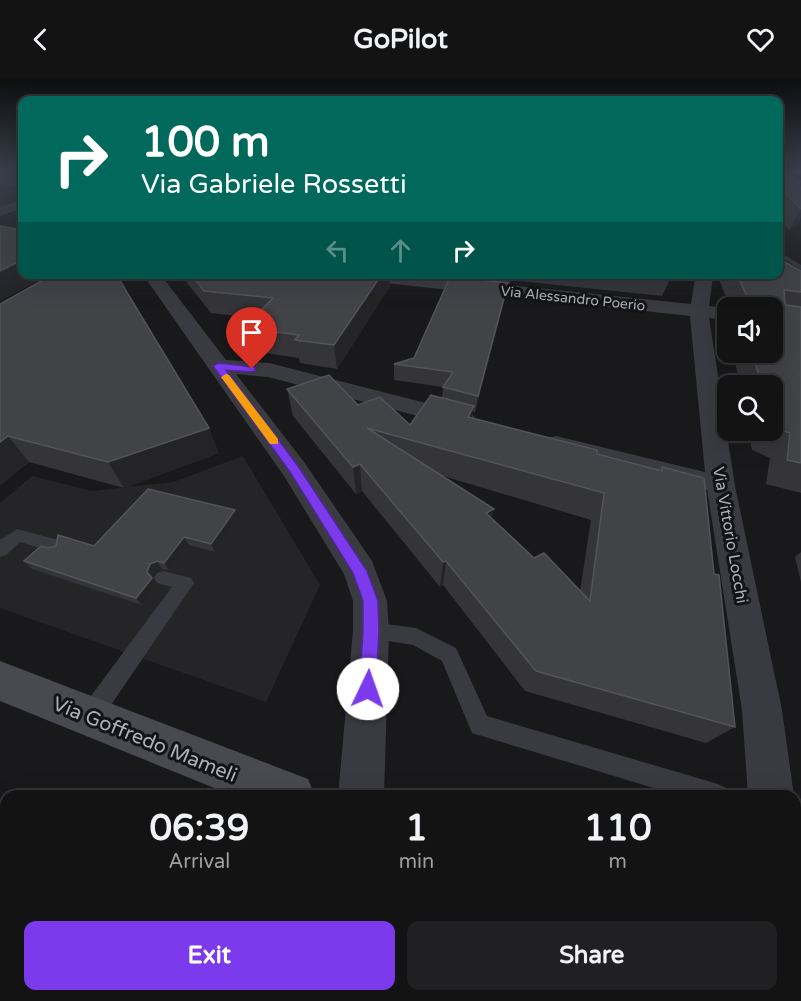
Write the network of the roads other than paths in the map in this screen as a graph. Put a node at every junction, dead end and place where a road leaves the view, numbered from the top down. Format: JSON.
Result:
{"nodes":[{"id":1,"x":155,"y":279,"type":"edge"},
{"id":2,"x":407,"y":279,"type":"edge"},
{"id":3,"x":704,"y":279,"type":"edge"},
{"id":4,"x":713,"y":313,"type":"edge"},
{"id":5,"x":218,"y":366,"type":"junction"},
{"id":6,"x":489,"y":426,"type":"edge"},
{"id":7,"x":535,"y":438,"type":"edge"},
{"id":8,"x":721,"y":486,"type":"junction"},
{"id":9,"x":56,"y":546,"type":"edge"},
{"id":10,"x":0,"y":550,"type":"edge"},
{"id":11,"x":163,"y":578,"type":"dead end"},
{"id":12,"x":371,"y":631,"type":"junction"},
{"id":13,"x":0,"y":681,"type":"edge"},
{"id":14,"x":89,"y":717,"type":"junction"},
{"id":15,"x":276,"y":790,"type":"edge"},
{"id":16,"x":361,"y":790,"type":"edge"},
{"id":17,"x":698,"y":790,"type":"edge"},
{"id":18,"x":770,"y":790,"type":"edge"}],
"edges":[{"from":1,"to":5,"type":"street"},
{"from":2,"to":4,"type":"street","name":"Via Alessandro Poerio"},
{"from":3,"to":4,"type":"street","name":"Via Vittorio Locchi"},
{"from":4,"to":8,"type":"street","name":"Via Vittorio Locchi"},
{"from":5,"to":6,"type":"street"},
{"from":5,"to":12,"type":"street"},
{"from":7,"to":8,"type":"street"},
{"from":8,"to":18,"type":"street","name":"Via Vittorio Locchi"},
{"from":9,"to":10,"type":"lane"},
{"from":11,"to":14,"type":"lane"},
{"from":12,"to":16,"type":"street"},
{"from":12,"to":17,"type":"lane"},
{"from":13,"to":14,"type":"main road","name":"Via Goffredo Mameli"},
{"from":14,"to":15,"type":"main road","name":"Via Goffredo Mameli"}]}
